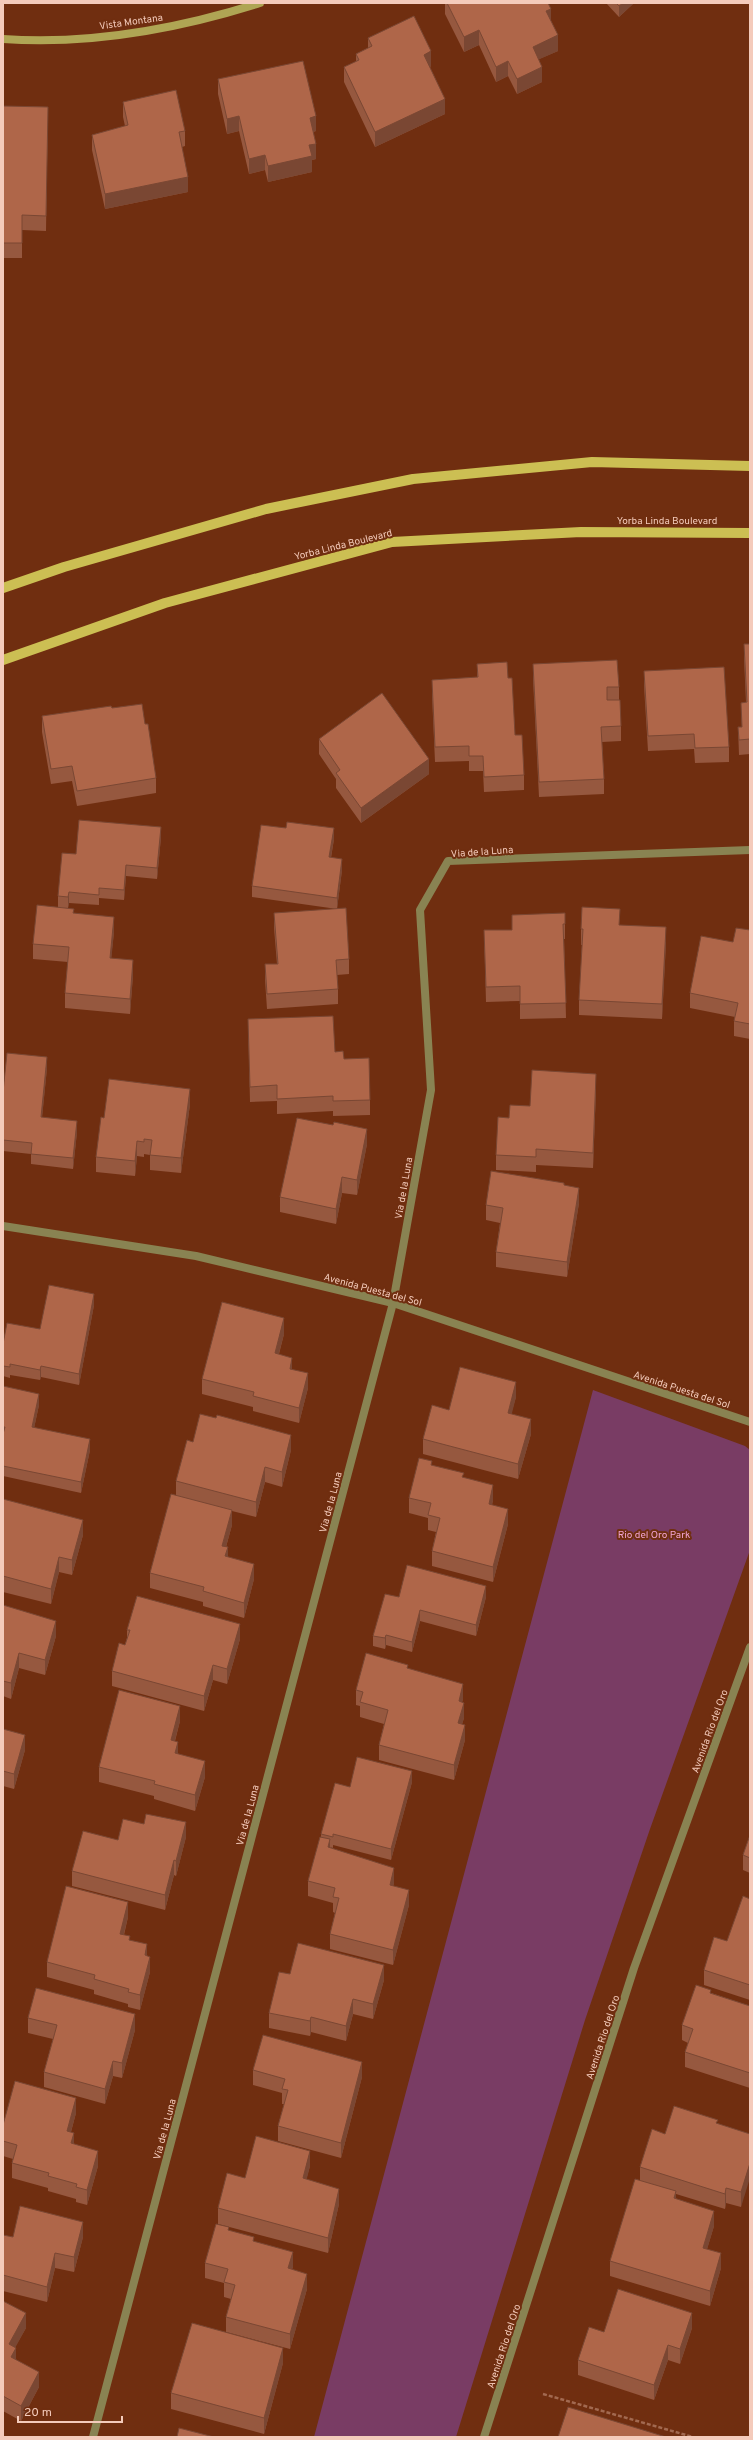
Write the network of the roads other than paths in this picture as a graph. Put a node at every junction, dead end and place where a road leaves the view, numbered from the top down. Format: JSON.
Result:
{"nodes":[{"id":1,"x":260,"y":3,"type":"edge"},
{"id":2,"x":3,"y":39,"type":"edge"},
{"id":3,"x":750,"y":466,"type":"edge"},
{"id":4,"x":750,"y":533,"type":"edge"},
{"id":5,"x":3,"y":588,"type":"edge"},
{"id":6,"x":3,"y":660,"type":"edge"},
{"id":7,"x":750,"y":850,"type":"edge"},
{"id":8,"x":3,"y":1226,"type":"edge"},
{"id":9,"x":393,"y":1303,"type":"junction"},
{"id":10,"x":750,"y":1422,"type":"edge"},
{"id":11,"x":750,"y":1647,"type":"edge"},
{"id":12,"x":93,"y":2437,"type":"edge"},
{"id":13,"x":484,"y":2437,"type":"edge"}],
"edges":[{"from":1,"to":2,"type":"street","name":"Vista Montana"},
{"from":3,"to":5,"type":"main road"},
{"from":4,"to":6,"type":"main road","name":"Yorba Linda Boulevard"},
{"from":7,"to":9,"type":"street","name":"Via de la Luna"},
{"from":8,"to":9,"type":"street","name":"Avenida Puesta del Sol"},
{"from":9,"to":10,"type":"street","name":"Avenida Puesta del Sol"},
{"from":9,"to":12,"type":"street","name":"Via de la Luna"},
{"from":11,"to":13,"type":"street","name":"Avenida Rio del Oro"}]}
